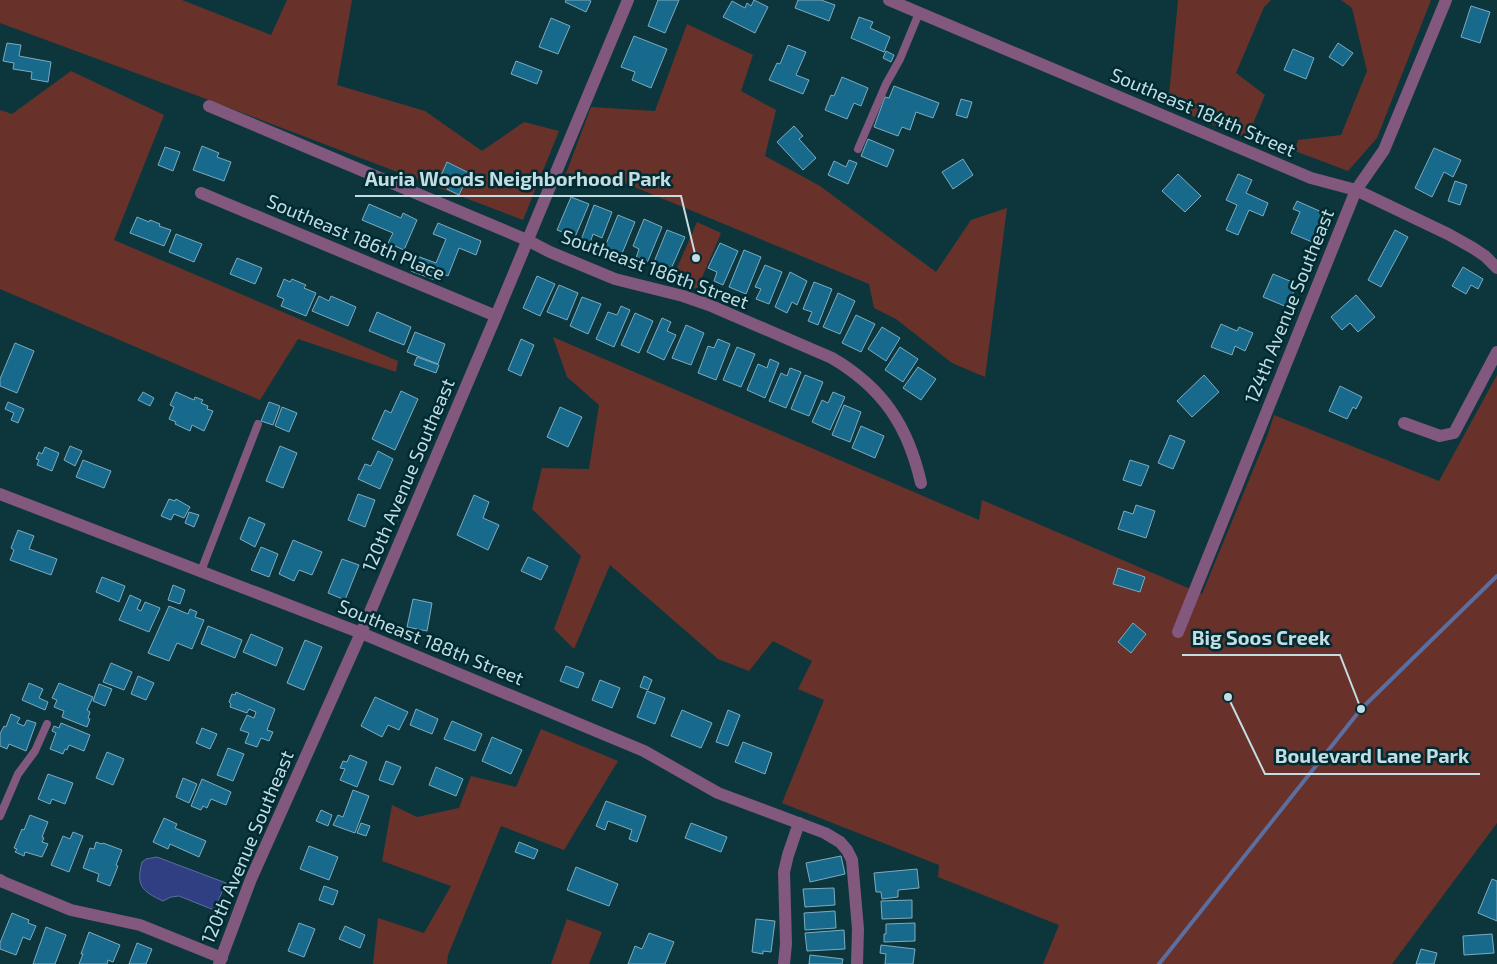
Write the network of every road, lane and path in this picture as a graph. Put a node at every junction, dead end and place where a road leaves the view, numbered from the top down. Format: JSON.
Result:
{"nodes":[{"id":1,"x":628,"y":0,"type":"edge"},
{"id":2,"x":1446,"y":0,"type":"edge"},
{"id":3,"x":893,"y":1,"type":"edge"},
{"id":4,"x":920,"y":13,"type":"junction"},
{"id":5,"x":209,"y":106,"type":"dead end"},
{"id":6,"x":858,"y":149,"type":"dead end"},
{"id":7,"x":1356,"y":190,"type":"junction"},
{"id":8,"x":201,"y":193,"type":"dead end"},
{"id":9,"x":527,"y":240,"type":"junction"},
{"id":10,"x":1497,"y":268,"type":"edge"},
{"id":11,"x":496,"y":316,"type":"junction"},
{"id":12,"x":1497,"y":352,"type":"edge"},
{"id":13,"x":1404,"y":423,"type":"dead end"},
{"id":14,"x":258,"y":424,"type":"dead end"},
{"id":15,"x":921,"y":483,"type":"dead end"},
{"id":16,"x":2,"y":499,"type":"edge"},
{"id":17,"x":201,"y":571,"type":"junction"},
{"id":18,"x":1178,"y":632,"type":"dead end"},
{"id":19,"x":361,"y":633,"type":"junction"},
{"id":20,"x":47,"y":724,"type":"dead end"},
{"id":21,"x":0,"y":816,"type":"edge"},
{"id":22,"x":799,"y":823,"type":"junction"},
{"id":23,"x":0,"y":880,"type":"edge"},
{"id":24,"x":220,"y":961,"type":"edge"},
{"id":25,"x":784,"y":964,"type":"edge"},
{"id":26,"x":858,"y":964,"type":"edge"}],
"edges":[{"from":1,"to":9,"type":"street","name":"120th Avenue Southeast"},
{"from":2,"to":7,"type":"street","name":"124th Avenue Southeast"},
{"from":3,"to":4,"type":"street","name":"Southeast 184th Street"},
{"from":4,"to":6,"type":"lane"},
{"from":4,"to":7,"type":"street","name":"Southeast 184th Street"},
{"from":5,"to":9,"type":"street","name":"Southeast 186th Street"},
{"from":7,"to":10,"type":"street","name":"Southeast 184th Street"},
{"from":7,"to":18,"type":"street","name":"124th Avenue Southeast"},
{"from":8,"to":11,"type":"street","name":"Southeast 186th Place"},
{"from":9,"to":11,"type":"street","name":"120th Avenue Southeast"},
{"from":9,"to":15,"type":"street","name":"Southeast 186th Street"},
{"from":11,"to":19,"type":"street","name":"120th Avenue Southeast"},
{"from":12,"to":13,"type":"street"},
{"from":14,"to":17,"type":"lane"},
{"from":16,"to":17,"type":"street","name":"Southeast 188th Street"},
{"from":17,"to":19,"type":"street","name":"Southeast 188th Street"},
{"from":19,"to":22,"type":"street","name":"Southeast 188th Street"},
{"from":19,"to":24,"type":"street","name":"120th Avenue Southeast"},
{"from":20,"to":21,"type":"lane"},
{"from":22,"to":25,"type":"street"},
{"from":22,"to":26,"type":"street","name":"Southeast 188th Street"},
{"from":23,"to":24,"type":"street"}]}
